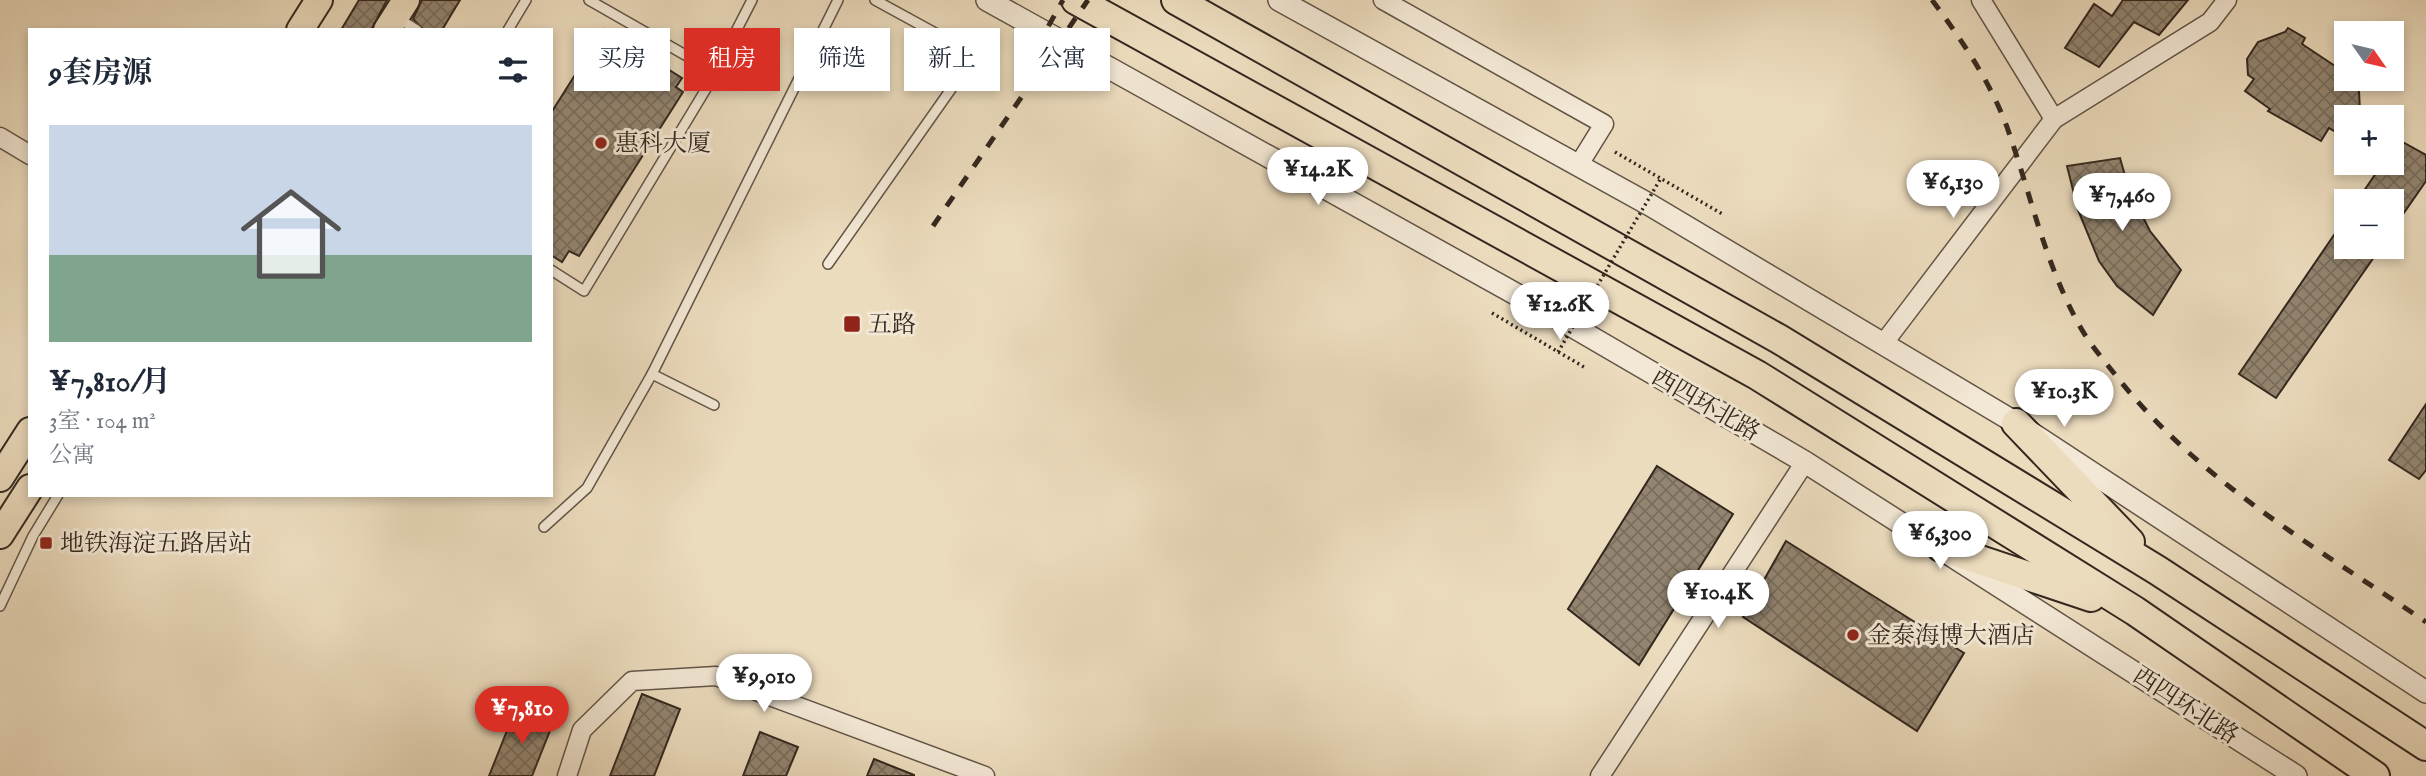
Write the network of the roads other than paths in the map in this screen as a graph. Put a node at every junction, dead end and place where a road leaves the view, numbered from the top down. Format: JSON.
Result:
{"nodes":[{"id":1,"x":319,"y":0,"type":"edge"},
{"id":2,"x":526,"y":0,"type":"edge"},
{"id":3,"x":589,"y":0,"type":"edge"},
{"id":4,"x":752,"y":0,"type":"edge"},
{"id":5,"x":838,"y":0,"type":"edge"},
{"id":6,"x":875,"y":0,"type":"edge"},
{"id":7,"x":987,"y":0,"type":"edge"},
{"id":8,"x":1076,"y":0,"type":"edge"},
{"id":9,"x":1176,"y":0,"type":"edge"},
{"id":10,"x":1279,"y":0,"type":"edge"},
{"id":11,"x":1383,"y":0,"type":"edge"},
{"id":12,"x":1981,"y":0,"type":"edge"},
{"id":13,"x":2227,"y":0,"type":"edge"},
{"id":14,"x":301,"y":28,"type":"edge"},
{"id":15,"x":509,"y":28,"type":"edge"},
{"id":16,"x":738,"y":28,"type":"edge"},
{"id":17,"x":684,"y":54,"type":"edge"},
{"id":18,"x":704,"y":91,"type":"edge"},
{"id":19,"x":2054,"y":119,"type":"junction"},
{"id":20,"x":0,"y":137,"type":"edge"},
{"id":21,"x":28,"y":154,"type":"edge"},
{"id":22,"x":1578,"y":166,"type":"junction"},
{"id":23,"x":828,"y":264,"type":"dead end"},
{"id":24,"x":553,"y":271,"type":"edge"},
{"id":25,"x":1884,"y":344,"type":"junction"},
{"id":26,"x":652,"y":374,"type":"junction"},
{"id":27,"x":715,"y":405,"type":"dead end"},
{"id":28,"x":2016,"y":423,"type":"junction"},
{"id":29,"x":28,"y":434,"type":"edge"},
{"id":30,"x":1805,"y":462,"type":"junction"},
{"id":31,"x":0,"y":478,"type":"edge"},
{"id":32,"x":28,"y":491,"type":"edge"},
{"id":33,"x":57,"y":497,"type":"edge"},
{"id":34,"x":544,"y":527,"type":"dead end"},
{"id":35,"x":0,"y":535,"type":"edge"},
{"id":36,"x":1941,"y":547,"type":"junction"},
{"id":37,"x":2157,"y":570,"type":"junction"},
{"id":38,"x":0,"y":606,"type":"edge"},
{"id":39,"x":2135,"y":611,"type":"junction"},
{"id":40,"x":2426,"y":692,"type":"edge"},
{"id":41,"x":2426,"y":746,"type":"edge"},
{"id":42,"x":567,"y":776,"type":"edge"},
{"id":43,"x":985,"y":776,"type":"edge"},
{"id":44,"x":1600,"y":776,"type":"edge"},
{"id":45,"x":2296,"y":776,"type":"edge"},
{"id":46,"x":2375,"y":776,"type":"edge"}],
"edges":[{"from":1,"to":14,"type":"main road"},
{"from":2,"to":15,"type":"lane"},
{"from":3,"to":17,"type":"lane"},
{"from":4,"to":16,"type":"lane"},
{"from":5,"to":26,"type":"lane"},
{"from":6,"to":23,"type":"lane"},
{"from":7,"to":30,"type":"street","name":"西四环北路"},
{"from":8,"to":39,"type":"highway","name":"西四环北路"},
{"from":9,"to":37,"type":"highway"},
{"from":10,"to":22,"type":"street"},
{"from":11,"to":22,"type":"street"},
{"from":12,"to":19,"type":"street"},
{"from":13,"to":19,"type":"street"},
{"from":18,"to":24,"type":"lane"},
{"from":19,"to":25,"type":"street"},
{"from":20,"to":21,"type":"street"},
{"from":22,"to":25,"type":"street"},
{"from":25,"to":28,"type":"street"},
{"from":26,"to":27,"type":"lane"},
{"from":26,"to":34,"type":"lane"},
{"from":28,"to":37,"type":"highway"},
{"from":28,"to":40,"type":"street"},
{"from":29,"to":31,"type":"main road"},
{"from":30,"to":36,"type":"street","name":"西四环北路"},
{"from":30,"to":44,"type":"street"},
{"from":32,"to":35,"type":"main road"},
{"from":33,"to":38,"type":"lane"},
{"from":36,"to":39,"type":"highway"},
{"from":36,"to":45,"type":"street","name":"西四环北路"},
{"from":37,"to":41,"type":"highway"},
{"from":39,"to":46,"type":"highway","name":"西四环北路"},
{"from":42,"to":43,"type":"street"}]}
